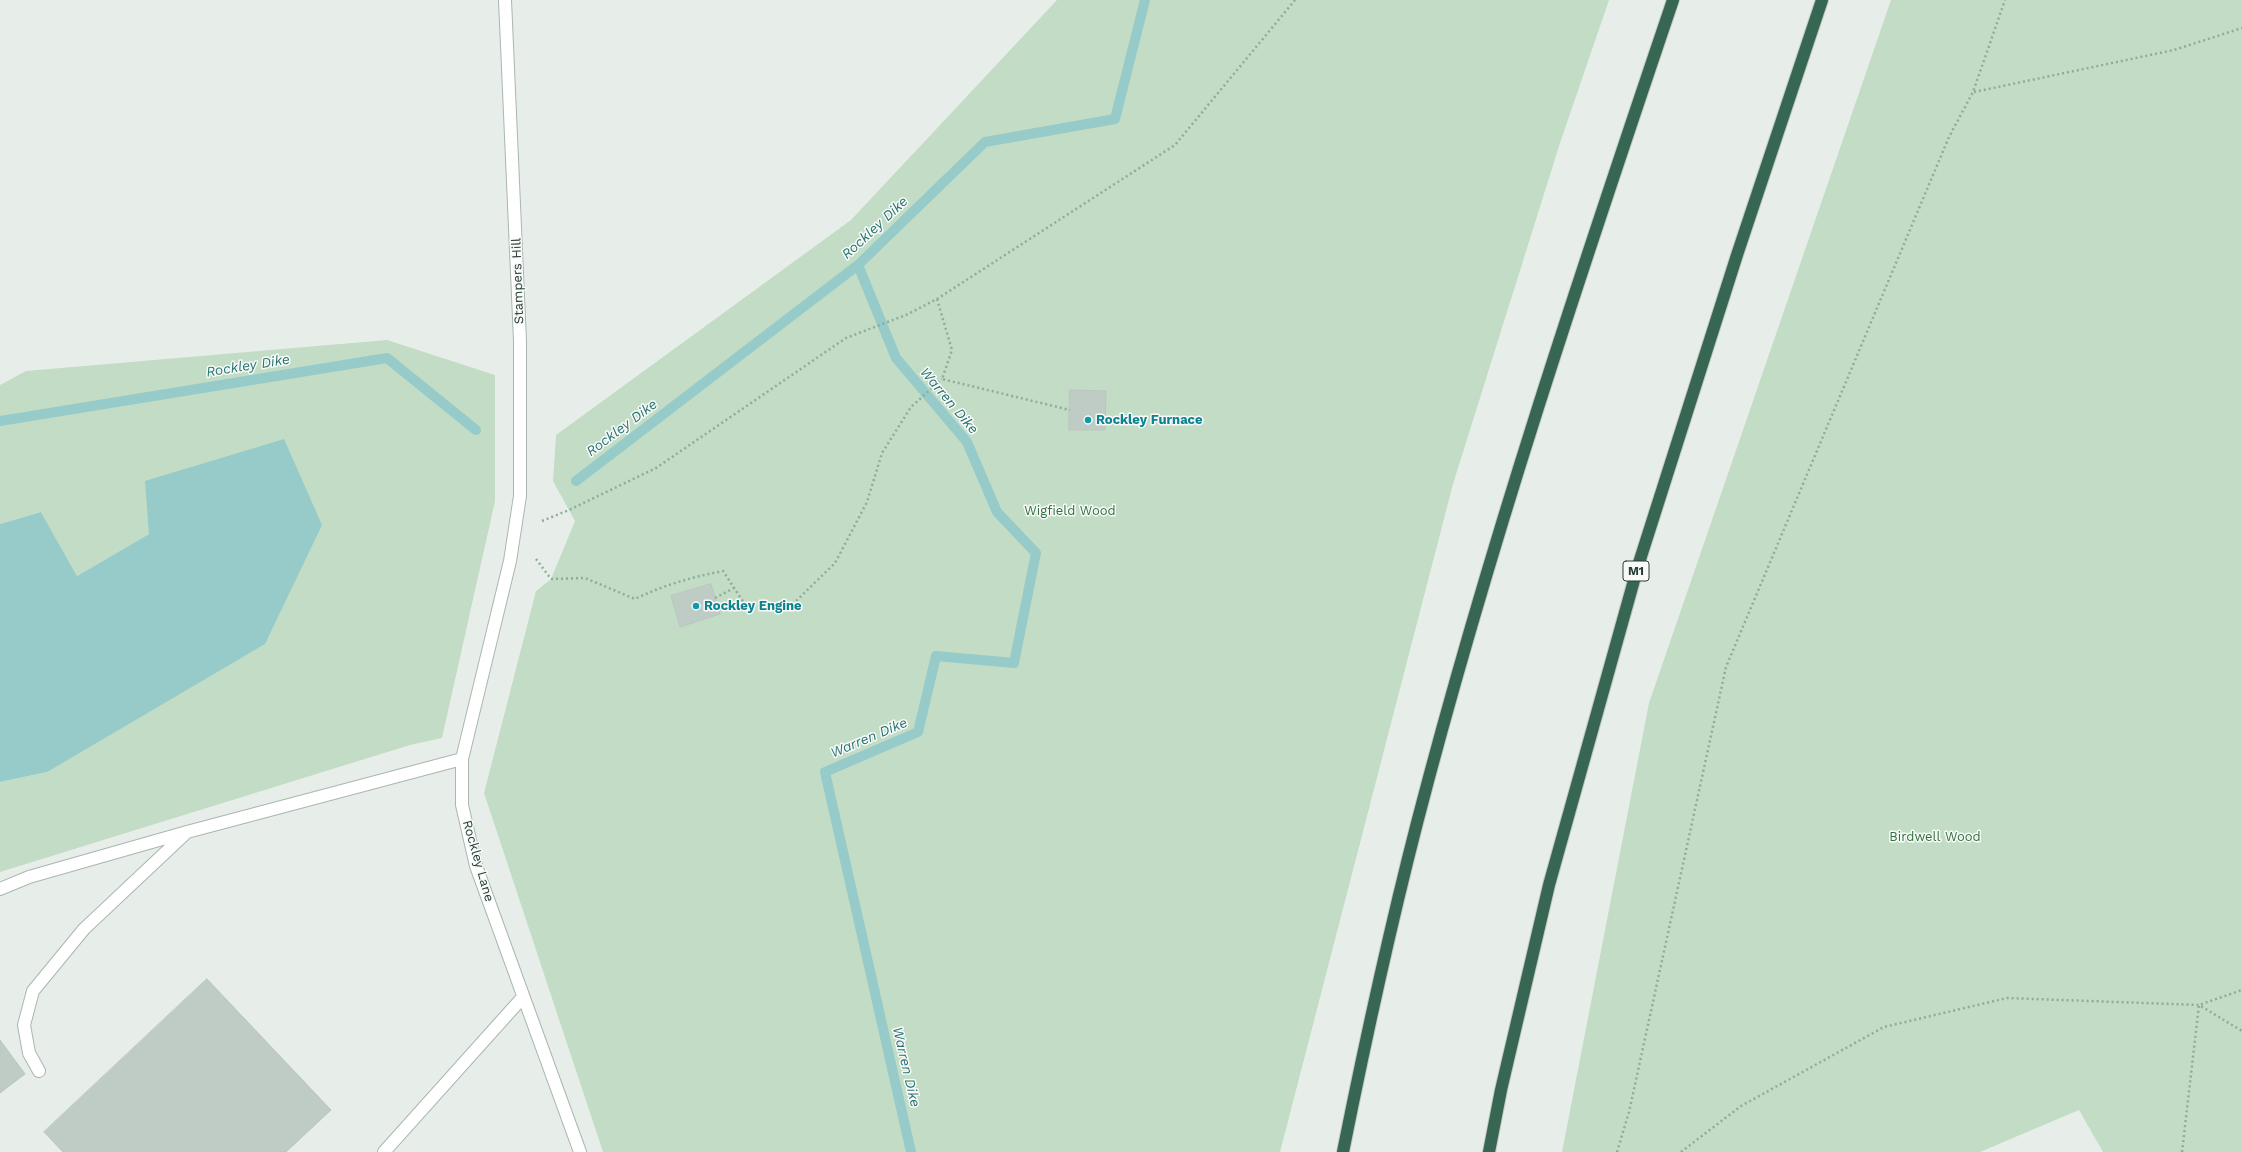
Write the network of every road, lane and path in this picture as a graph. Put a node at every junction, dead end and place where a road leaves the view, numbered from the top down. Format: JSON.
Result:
{"nodes":[{"id":1,"x":505,"y":0,"type":"edge"},
{"id":2,"x":1295,"y":0,"type":"edge"},
{"id":3,"x":1673,"y":0,"type":"edge"},
{"id":4,"x":1822,"y":0,"type":"edge"},
{"id":5,"x":2005,"y":0,"type":"edge"},
{"id":6,"x":2242,"y":28,"type":"edge"},
{"id":7,"x":1973,"y":92,"type":"junction"},
{"id":8,"x":937,"y":299,"type":"junction"},
{"id":9,"x":942,"y":379,"type":"junction"},
{"id":10,"x":1070,"y":410,"type":"dead end"},
{"id":11,"x":515,"y":532,"type":"junction"},
{"id":12,"x":510,"y":561,"type":"joint"},
{"id":13,"x":734,"y":588,"type":"junction"},
{"id":14,"x":715,"y":598,"type":"dead end"},
{"id":15,"x":462,"y":759,"type":"junction"},
{"id":16,"x":187,"y":832,"type":"junction"},
{"id":17,"x":0,"y":888,"type":"edge"},
{"id":18,"x":2242,"y":990,"type":"edge"},
{"id":19,"x":523,"y":996,"type":"junction"},
{"id":20,"x":2199,"y":1005,"type":"junction"},
{"id":21,"x":2242,"y":1031,"type":"edge"},
{"id":22,"x":38,"y":1071,"type":"dead end"},
{"id":23,"x":384,"y":1152,"type":"edge"},
{"id":24,"x":580,"y":1152,"type":"edge"},
{"id":25,"x":1343,"y":1152,"type":"edge"},
{"id":26,"x":1489,"y":1152,"type":"edge"},
{"id":27,"x":1617,"y":1152,"type":"edge"},
{"id":28,"x":1681,"y":1152,"type":"edge"},
{"id":29,"x":2182,"y":1152,"type":"edge"}],
"edges":[{"from":1,"to":11,"type":"street","name":"Stampers Hill"},
{"from":2,"to":8,"type":"path"},
{"from":3,"to":25,"type":"highway"},
{"from":4,"to":26,"type":"highway","number":"M1"},
{"from":5,"to":7,"type":"path"},
{"from":6,"to":7,"type":"path"},
{"from":7,"to":27,"type":"path"},
{"from":8,"to":9,"type":"path"},
{"from":8,"to":11,"type":"path"},
{"from":9,"to":10,"type":"path"},
{"from":9,"to":13,"type":"path"},
{"from":11,"to":12,"type":"street","name":"Stampers Hill"},
{"from":11,"to":13,"type":"path"},
{"from":12,"to":15,"type":"street","name":"Rockley Lane"},
{"from":13,"to":14,"type":"path"},
{"from":15,"to":16,"type":"street"},
{"from":15,"to":19,"type":"street","name":"Rockley Lane"},
{"from":16,"to":17,"type":"street"},
{"from":16,"to":22,"type":"street"},
{"from":18,"to":20,"type":"path"},
{"from":19,"to":23,"type":"street"},
{"from":19,"to":24,"type":"street","name":"Rockley Lane"},
{"from":20,"to":21,"type":"path"},
{"from":20,"to":28,"type":"path"},
{"from":20,"to":29,"type":"path"}]}
